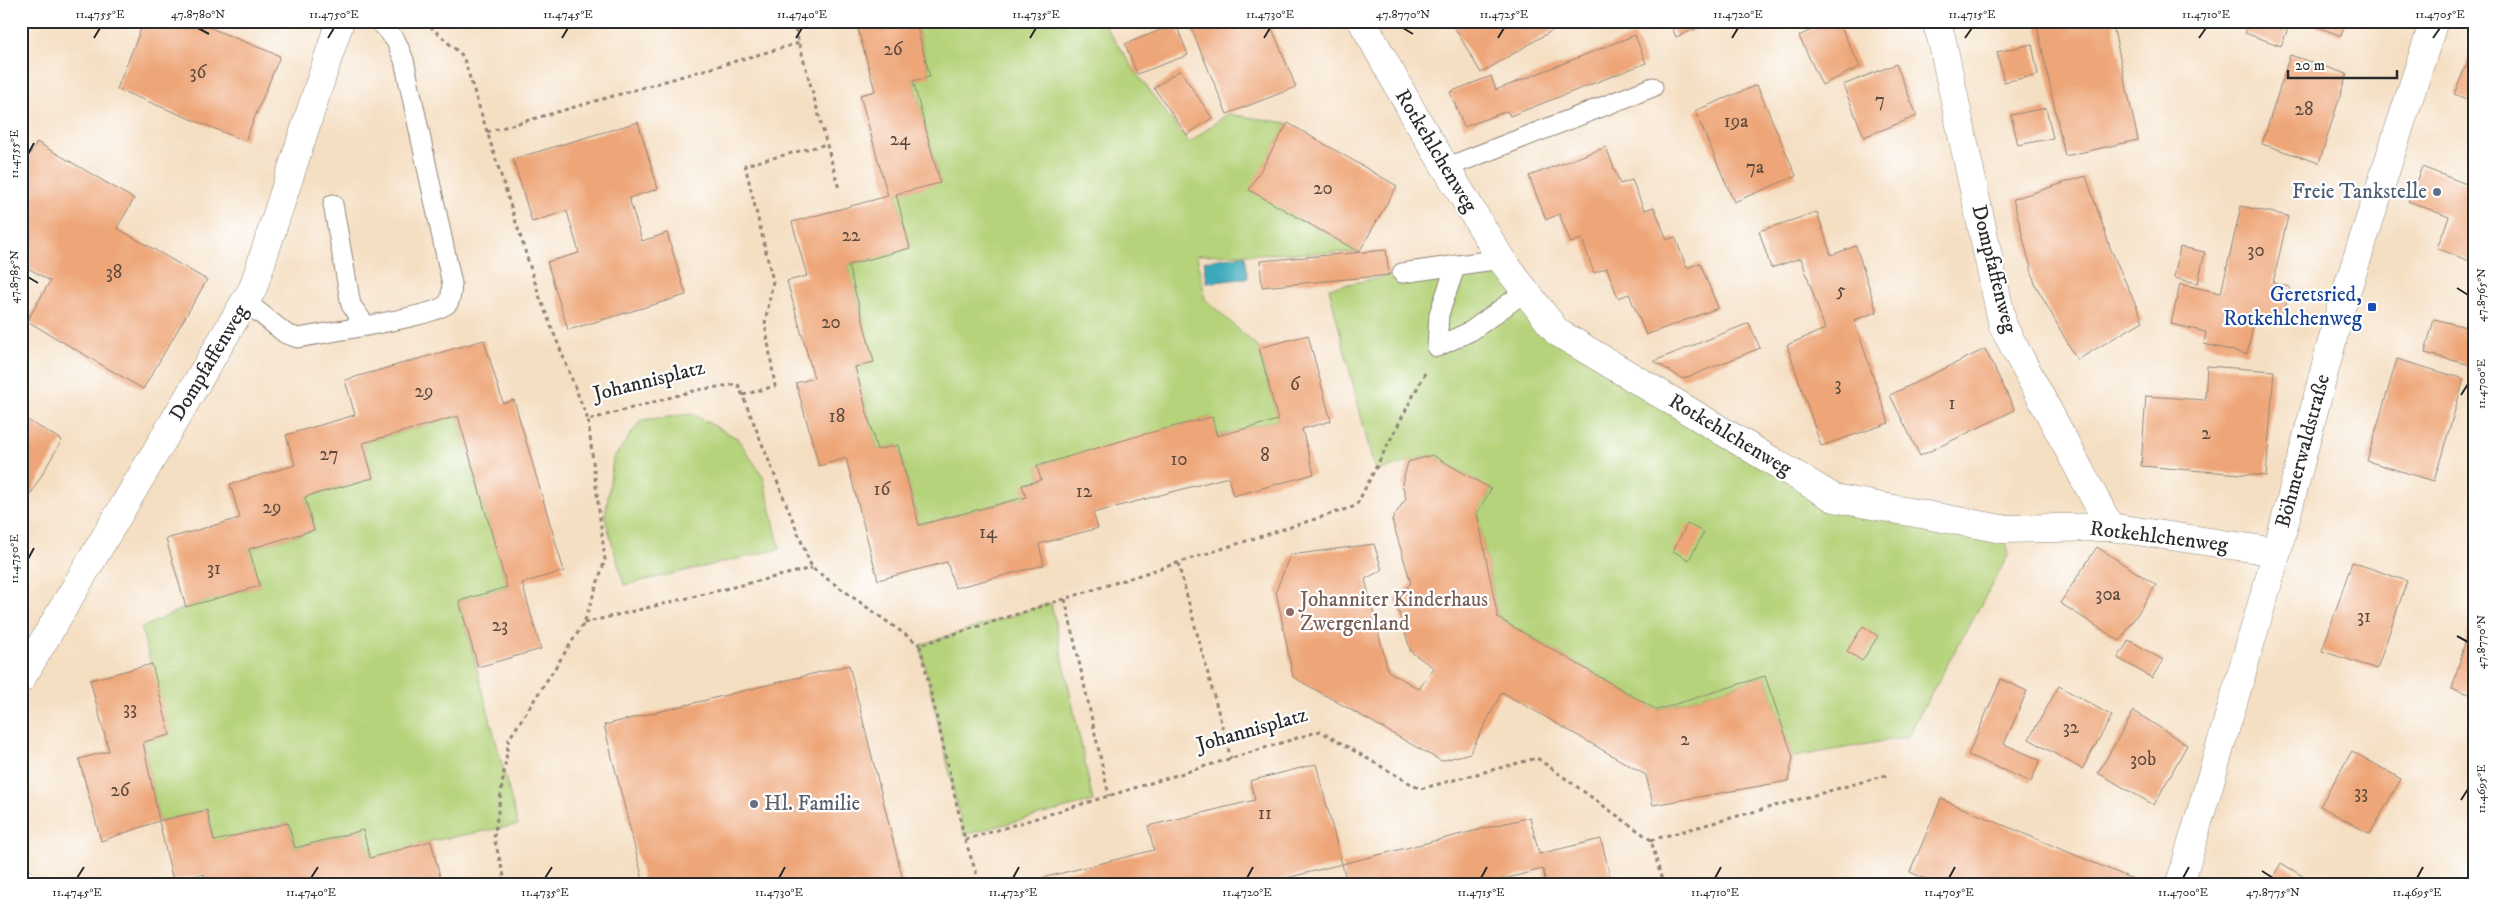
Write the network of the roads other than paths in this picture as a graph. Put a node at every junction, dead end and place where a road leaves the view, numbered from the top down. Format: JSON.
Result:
{"nodes":[{"id":1,"x":340,"y":21,"type":"edge"},
{"id":2,"x":380,"y":21,"type":"edge"},
{"id":3,"x":1362,"y":21,"type":"edge"},
{"id":4,"x":1936,"y":21,"type":"edge"},
{"id":5,"x":2434,"y":21,"type":"edge"},
{"id":6,"x":1653,"y":87,"type":"dead end"},
{"id":7,"x":1445,"y":168,"type":"junction"},
{"id":8,"x":332,"y":204,"type":"dead end"},
{"id":9,"x":1501,"y":259,"type":"junction"},
{"id":10,"x":1456,"y":265,"type":"junction"},
{"id":11,"x":1402,"y":273,"type":"dead end"},
{"id":12,"x":1526,"y":291,"type":"junction"},
{"id":13,"x":245,"y":301,"type":"junction"},
{"id":14,"x":366,"y":326,"type":"junction"},
{"id":15,"x":2110,"y":526,"type":"junction"},
{"id":16,"x":2277,"y":552,"type":"junction"},
{"id":17,"x":21,"y":679,"type":"edge"},
{"id":18,"x":21,"y":883,"type":"edge"},
{"id":19,"x":25,"y":884,"type":"edge"},
{"id":20,"x":2180,"y":884,"type":"edge"}],
"edges":[{"from":1,"to":13,"type":"street","name":"Dompfaffenweg"},
{"from":2,"to":14,"type":"lane"},
{"from":3,"to":7,"type":"street","name":"Rotkehlchenweg"},
{"from":4,"to":15,"type":"street","name":"Dompfaffenweg"},
{"from":5,"to":16,"type":"street","name":"Böhmerwaldstraße"},
{"from":6,"to":7,"type":"lane"},
{"from":7,"to":9,"type":"street","name":"Rotkehlchenweg"},
{"from":8,"to":14,"type":"lane"},
{"from":9,"to":10,"type":"lane"},
{"from":9,"to":12,"type":"street","name":"Rotkehlchenweg"},
{"from":10,"to":11,"type":"lane"},
{"from":10,"to":12,"type":"lane"},
{"from":12,"to":15,"type":"street","name":"Rotkehlchenweg"},
{"from":13,"to":14,"type":"lane"},
{"from":13,"to":17,"type":"street","name":"Dompfaffenweg"},
{"from":15,"to":16,"type":"street","name":"Rotkehlchenweg"},
{"from":16,"to":20,"type":"street","name":"Böhmerwaldstraße"},
{"from":18,"to":19,"type":"street"}]}
